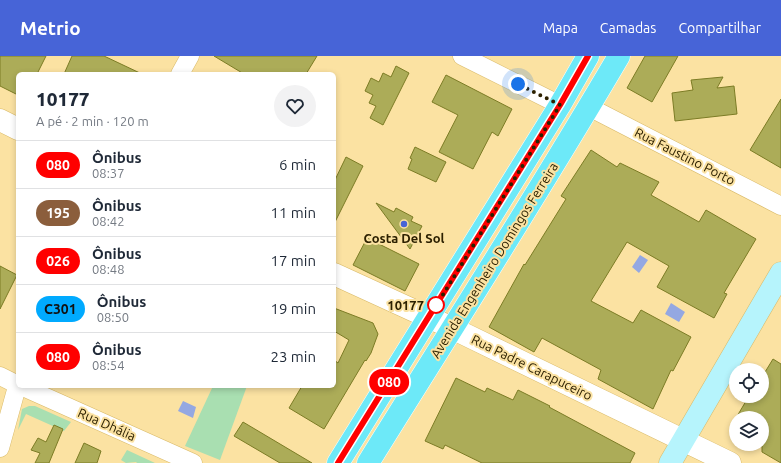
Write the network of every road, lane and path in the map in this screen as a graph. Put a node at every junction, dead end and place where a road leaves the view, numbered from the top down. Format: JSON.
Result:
{"nodes":[{"id":1,"x":190,"y":56,"type":"edge"},
{"id":2,"x":462,"y":56,"type":"edge"},
{"id":3,"x":588,"y":56,"type":"edge"},
{"id":4,"x":619,"y":56,"type":"edge"},
{"id":5,"x":181,"y":72,"type":"edge"},
{"id":6,"x":560,"y":105,"type":"junction"},
{"id":7,"x":589,"y":107,"type":"junction"},
{"id":8,"x":0,"y":120,"type":"edge"},
{"id":9,"x":16,"y":128,"type":"edge"},
{"id":10,"x":781,"y":206,"type":"edge"},
{"id":11,"x":781,"y":273,"type":"edge"},
{"id":12,"x":336,"y":275,"type":"edge"},
{"id":13,"x":430,"y":317,"type":"junction"},
{"id":14,"x":452,"y":328,"type":"junction"},
{"id":15,"x":0,"y":376,"type":"edge"},
{"id":16,"x":16,"y":384,"type":"edge"},
{"id":17,"x":18,"y":388,"type":"edge"},
{"id":18,"x":26,"y":388,"type":"edge"},
{"id":19,"x":683,"y":441,"type":"junction"},
{"id":20,"x":0,"y":448,"type":"edge"},
{"id":21,"x":193,"y":463,"type":"edge"},
{"id":22,"x":338,"y":463,"type":"edge"},
{"id":23,"x":368,"y":463,"type":"edge"},
{"id":24,"x":670,"y":463,"type":"edge"},
{"id":25,"x":730,"y":463,"type":"edge"}],
"edges":[{"from":1,"to":5,"type":"street"},
{"from":2,"to":6,"type":"street"},
{"from":3,"to":6,"type":"main road","name":"Avenida Engenheiro Domingos Ferreira"},
{"from":4,"to":7,"type":"main road","name":"Avenida Engenheiro Domingos Ferreira"},
{"from":6,"to":13,"type":"main road","name":"Avenida Engenheiro Domingos Ferreira"},
{"from":7,"to":10,"type":"street","name":"Rua Faustino Porto"},
{"from":7,"to":14,"type":"main road","name":"Avenida Engenheiro Domingos Ferreira"},
{"from":8,"to":9,"type":"street"},
{"from":11,"to":19,"type":"main road"},
{"from":12,"to":13,"type":"street","name":"Rua Padre Carapuceiro"},
{"from":13,"to":14,"type":"street","name":"Rua Padre Carapuceiro"},
{"from":13,"to":22,"type":"main road","name":"Avenida Engenheiro Domingos Ferreira"},
{"from":14,"to":19,"type":"street","name":"Rua Padre Carapuceiro"},
{"from":14,"to":23,"type":"main road","name":"Avenida Engenheiro Domingos Ferreira"},
{"from":15,"to":16,"type":"street","name":"Rua Dhália"},
{"from":17,"to":20,"type":"street"},
{"from":18,"to":21,"type":"street","name":"Rua Dhália"},
{"from":19,"to":24,"type":"main road"},
{"from":19,"to":25,"type":"street","name":"Rua Padre Carapuceiro"}]}
